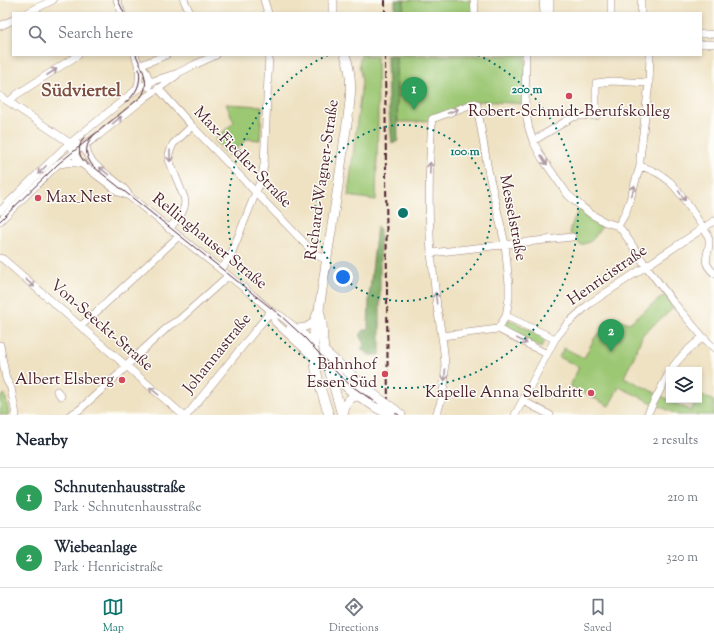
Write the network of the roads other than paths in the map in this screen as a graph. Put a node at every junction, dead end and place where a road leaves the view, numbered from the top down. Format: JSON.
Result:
{"nodes":[{"id":1,"x":53,"y":0,"type":"edge"},
{"id":2,"x":117,"y":0,"type":"edge"},
{"id":3,"x":184,"y":0,"type":"edge"},
{"id":4,"x":264,"y":0,"type":"edge"},
{"id":5,"x":333,"y":0,"type":"edge"},
{"id":6,"x":474,"y":0,"type":"edge"},
{"id":7,"x":544,"y":0,"type":"edge"},
{"id":8,"x":550,"y":0,"type":"edge"},
{"id":9,"x":611,"y":0,"type":"edge"},
{"id":10,"x":641,"y":0,"type":"edge"},
{"id":11,"x":29,"y":12,"type":"edge"},
{"id":12,"x":122,"y":12,"type":"edge"},
{"id":13,"x":190,"y":12,"type":"edge"},
{"id":14,"x":268,"y":12,"type":"edge"},
{"id":15,"x":333,"y":12,"type":"edge"},
{"id":16,"x":475,"y":12,"type":"edge"},
{"id":17,"x":544,"y":12,"type":"edge"},
{"id":18,"x":550,"y":12,"type":"edge"},
{"id":19,"x":611,"y":12,"type":"edge"},
{"id":20,"x":641,"y":12,"type":"edge"},
{"id":21,"x":12,"y":20,"type":"edge"},
{"id":22,"x":0,"y":26,"type":"edge"},
{"id":23,"x":702,"y":34,"type":"edge"},
{"id":24,"x":714,"y":34,"type":"edge"},
{"id":25,"x":702,"y":44,"type":"edge"},
{"id":26,"x":714,"y":44,"type":"edge"},
{"id":27,"x":76,"y":56,"type":"edge"},
{"id":28,"x":136,"y":56,"type":"edge"},
{"id":29,"x":163,"y":56,"type":"edge"},
{"id":30,"x":211,"y":56,"type":"edge"},
{"id":31,"x":269,"y":56,"type":"edge"},
{"id":32,"x":526,"y":56,"type":"edge"},
{"id":33,"x":650,"y":56,"type":"edge"},
{"id":34,"x":348,"y":57,"type":"edge"},
{"id":35,"x":140,"y":64,"type":"junction"},
{"id":36,"x":146,"y":72,"type":"junction"},
{"id":37,"x":178,"y":74,"type":"junction"},
{"id":38,"x":161,"y":79,"type":"junction"},
{"id":39,"x":149,"y":83,"type":"junction"},
{"id":40,"x":649,"y":83,"type":"junction"},
{"id":41,"x":158,"y":88,"type":"junction"},
{"id":42,"x":137,"y":89,"type":"junction"},
{"id":43,"x":0,"y":96,"type":"edge"},
{"id":44,"x":146,"y":96,"type":"junction"},
{"id":45,"x":9,"y":102,"type":"junction"},
{"id":46,"x":192,"y":126,"type":"junction"},
{"id":47,"x":533,"y":141,"type":"junction"},
{"id":48,"x":70,"y":143,"type":"junction"},
{"id":49,"x":86,"y":148,"type":"junction"},
{"id":50,"x":74,"y":152,"type":"junction"},
{"id":51,"x":58,"y":164,"type":"junction"},
{"id":52,"x":82,"y":164,"type":"junction"},
{"id":53,"x":640,"y":166,"type":"junction"},
{"id":54,"x":256,"y":193,"type":"junction"},
{"id":55,"x":129,"y":196,"type":"junction"},
{"id":56,"x":0,"y":211,"type":"edge"},
{"id":57,"x":0,"y":221,"type":"edge"},
{"id":58,"x":714,"y":221,"type":"edge"},
{"id":59,"x":618,"y":226,"type":"junction"},
{"id":60,"x":169,"y":229,"type":"junction"},
{"id":61,"x":703,"y":229,"type":"junction"},
{"id":62,"x":179,"y":236,"type":"junction"},
{"id":63,"x":572,"y":237,"type":"dead end"},
{"id":64,"x":711,"y":240,"type":"edge"},
{"id":65,"x":505,"y":244,"type":"junction"},
{"id":66,"x":431,"y":253,"type":"junction"},
{"id":67,"x":0,"y":258,"type":"edge"},
{"id":68,"x":327,"y":260,"type":"junction"},
{"id":69,"x":646,"y":266,"type":"junction"},
{"id":70,"x":221,"y":270,"type":"junction"},
{"id":71,"x":714,"y":273,"type":"edge"},
{"id":72,"x":228,"y":276,"type":"junction"},
{"id":73,"x":319,"y":310,"type":"junction"},
{"id":74,"x":271,"y":311,"type":"junction"},
{"id":75,"x":506,"y":316,"type":"junction"},
{"id":76,"x":314,"y":322,"type":"junction"},
{"id":77,"x":80,"y":326,"type":"junction"},
{"id":78,"x":298,"y":328,"type":"junction"},
{"id":79,"x":498,"y":329,"type":"junction"},
{"id":80,"x":442,"y":336,"type":"junction"},
{"id":81,"x":703,"y":337,"type":"junction"},
{"id":82,"x":555,"y":339,"type":"junction"},
{"id":83,"x":313,"y":342,"type":"junction"},
{"id":84,"x":0,"y":345,"type":"edge"},
{"id":85,"x":714,"y":348,"type":"edge"},
{"id":86,"x":324,"y":352,"type":"junction"},
{"id":87,"x":547,"y":354,"type":"junction"},
{"id":88,"x":314,"y":358,"type":"junction"},
{"id":89,"x":126,"y":366,"type":"junction"},
{"id":90,"x":672,"y":367,"type":"edge"},
{"id":91,"x":330,"y":372,"type":"junction"},
{"id":92,"x":666,"y":379,"type":"edge"},
{"id":93,"x":358,"y":396,"type":"junction"},
{"id":94,"x":523,"y":401,"type":"junction"},
{"id":95,"x":377,"y":402,"type":"junction"},
{"id":96,"x":327,"y":413,"type":"edge"},
{"id":97,"x":395,"y":413,"type":"edge"},
{"id":98,"x":16,"y":415,"type":"edge"},
{"id":99,"x":70,"y":415,"type":"edge"},
{"id":100,"x":183,"y":415,"type":"edge"},
{"id":101,"x":187,"y":415,"type":"edge"},
{"id":102,"x":342,"y":415,"type":"edge"},
{"id":103,"x":436,"y":415,"type":"edge"},
{"id":104,"x":515,"y":415,"type":"edge"},
{"id":105,"x":550,"y":415,"type":"edge"},
{"id":106,"x":647,"y":415,"type":"edge"}],
"edges":[{"from":1,"to":11,"type":"street"},
{"from":2,"to":12,"type":"street"},
{"from":3,"to":13,"type":"street"},
{"from":4,"to":14,"type":"street"},
{"from":5,"to":15,"type":"main road"},
{"from":6,"to":16,"type":"street"},
{"from":7,"to":17,"type":"street"},
{"from":8,"to":18,"type":"street"},
{"from":9,"to":19,"type":"street"},
{"from":10,"to":20,"type":"street"},
{"from":21,"to":22,"type":"street"},
{"from":23,"to":24,"type":"street"},
{"from":25,"to":26,"type":"street"},
{"from":45,"to":27,"type":"street","one_way":true},
{"from":28,"to":35,"type":"street"},
{"from":29,"to":35,"type":"street"},
{"from":30,"to":37,"type":"street"},
{"from":31,"to":54,"type":"street"},
{"from":32,"to":47,"type":"street"},
{"from":33,"to":40,"type":"street"},
{"from":34,"to":68,"type":"main road","name":"Richard-Wagner-Straße"},
{"from":35,"to":36,"type":"street"},
{"from":35,"to":42,"type":"street"},
{"from":36,"to":38,"type":"street"},
{"from":36,"to":39,"type":"street"},
{"from":37,"to":38,"type":"street"},
{"from":37,"to":41,"type":"street"},
{"from":38,"to":39,"type":"street"},
{"from":39,"to":42,"type":"street"},
{"from":39,"to":44,"type":"street"},
{"from":40,"to":47,"type":"street"},
{"from":40,"to":53,"type":"street"},
{"from":41,"to":44,"type":"street"},
{"from":41,"to":46,"type":"street","name":"Max-Fiedler-Straße"},
{"from":42,"to":48,"type":"street"},
{"from":43,"to":45,"type":"street"},
{"from":49,"to":44,"type":"street","one_way":true},
{"from":45,"to":48,"type":"street"},
{"from":46,"to":54,"type":"street","name":"Max-Fiedler-Straße"},
{"from":46,"to":60,"type":"street","one_way":true},
{"from":47,"to":59,"type":"street","one_way":true},
{"from":48,"to":49,"type":"street"},
{"from":48,"to":50,"type":"street","name":"Rellinghauser Straße"},
{"from":48,"to":56,"type":"street","one_way":true},
{"from":49,"to":50,"type":"street"},
{"from":55,"to":49,"type":"street","name":"Rellinghauser Straße","one_way":true},
{"from":50,"to":51,"type":"street"},
{"from":50,"to":52,"type":"street","name":"Rellinghauser Straße"},
{"from":51,"to":52,"type":"street"},
{"from":51,"to":57,"type":"street"},
{"from":52,"to":55,"type":"street","name":"Rellinghauser Straße"},
{"from":59,"to":53,"type":"street","one_way":true},
{"from":53,"to":61,"type":"street","one_way":true},
{"from":54,"to":68,"type":"street","name":"Max-Fiedler-Straße"},
{"from":54,"to":70,"type":"street"},
{"from":55,"to":60,"type":"street","name":"Rellinghauser Straße"},
{"from":58,"to":61,"type":"street","name":"Henricistraße"},
{"from":59,"to":69,"type":"street"},
{"from":60,"to":62,"type":"street","name":"Rellinghauser Straße"},
{"from":61,"to":64,"type":"street"},
{"from":61,"to":69,"type":"street","name":"Henricistraße"},
{"from":62,"to":70,"type":"street","name":"Rellinghauser Straße"},
{"from":62,"to":77,"type":"street"},
{"from":63,"to":65,"type":"street"},
{"from":64,"to":71,"type":"street"},
{"from":65,"to":66,"type":"street"},
{"from":66,"to":65,"type":"street","name":"Messelstraße","one_way":true},
{"from":65,"to":75,"type":"street","name":"Messelstraße"},
{"from":80,"to":66,"type":"street","one_way":true},
{"from":67,"to":77,"type":"street","name":"Von-Seeckt-Straße","one_way":true},
{"from":68,"to":73,"type":"main road","name":"Richard-Wagner-Straße"},
{"from":69,"to":81,"type":"street"},
{"from":69,"to":82,"type":"street","name":"Henricistraße"},
{"from":70,"to":72,"type":"street","name":"Rellinghauser Straße"},
{"from":72,"to":74,"type":"street","name":"Rellinghauser Straße"},
{"from":72,"to":89,"type":"street"},
{"from":73,"to":76,"type":"main road","name":"Richard-Wagner-Straße"},
{"from":73,"to":86,"type":"main road","name":"Richard-Wagner-Straße"},
{"from":74,"to":78,"type":"street","name":"Rellinghauser Straße"},
{"from":74,"to":88,"type":"street","name":"Rellinghauser Straße"},
{"from":74,"to":101,"type":"street","name":"Johannastraße"},
{"from":75,"to":79,"type":"street"},
{"from":75,"to":82,"type":"street"},
{"from":76,"to":78,"type":"street"},
{"from":76,"to":83,"type":"main road","name":"Richard-Wagner-Straße"},
{"from":77,"to":89,"type":"street","name":"Von-Seeckt-Straße"},
{"from":78,"to":83,"type":"street","name":"Rellinghauser Straße"},
{"from":79,"to":80,"type":"street"},
{"from":79,"to":87,"type":"street","one_way":true},
{"from":80,"to":103,"type":"street","one_way":true},
{"from":81,"to":85,"type":"street"},
{"from":81,"to":90,"type":"street"},
{"from":82,"to":87,"type":"street","name":"Henricistraße"},
{"from":83,"to":86,"type":"main road","name":"Rellinghauser Straße"},
{"from":83,"to":88,"type":"main road","name":"Richard-Wagner-Straße"},
{"from":84,"to":98,"type":"street"},
{"from":86,"to":91,"type":"main road","name":"Richard-Wagner-Straße"},
{"from":86,"to":95,"type":"main road","name":"Rellinghauser Straße"},
{"from":87,"to":94,"type":"street","name":"Henricistraße"},
{"from":88,"to":91,"type":"main road","name":"Rellinghauser Straße"},
{"from":88,"to":96,"type":"main road","name":"Richard-Wagner-Straße"},
{"from":89,"to":99,"type":"street"},
{"from":100,"to":89,"type":"street","name":"Von-Seeckt-Straße","one_way":true},
{"from":91,"to":93,"type":"main road","name":"Rellinghauser Straße"},
{"from":91,"to":102,"type":"main road","name":"Richard-Wagner-Straße"},
{"from":92,"to":106,"type":"street"},
{"from":93,"to":95,"type":"main road","name":"Rellinghauser Straße"},
{"from":93,"to":102,"type":"main road"},
{"from":94,"to":104,"type":"street","name":"Henricistraße"},
{"from":94,"to":105,"type":"street"},
{"from":95,"to":97,"type":"main road","name":"Rellinghauser Straße","bridge":true}]}
